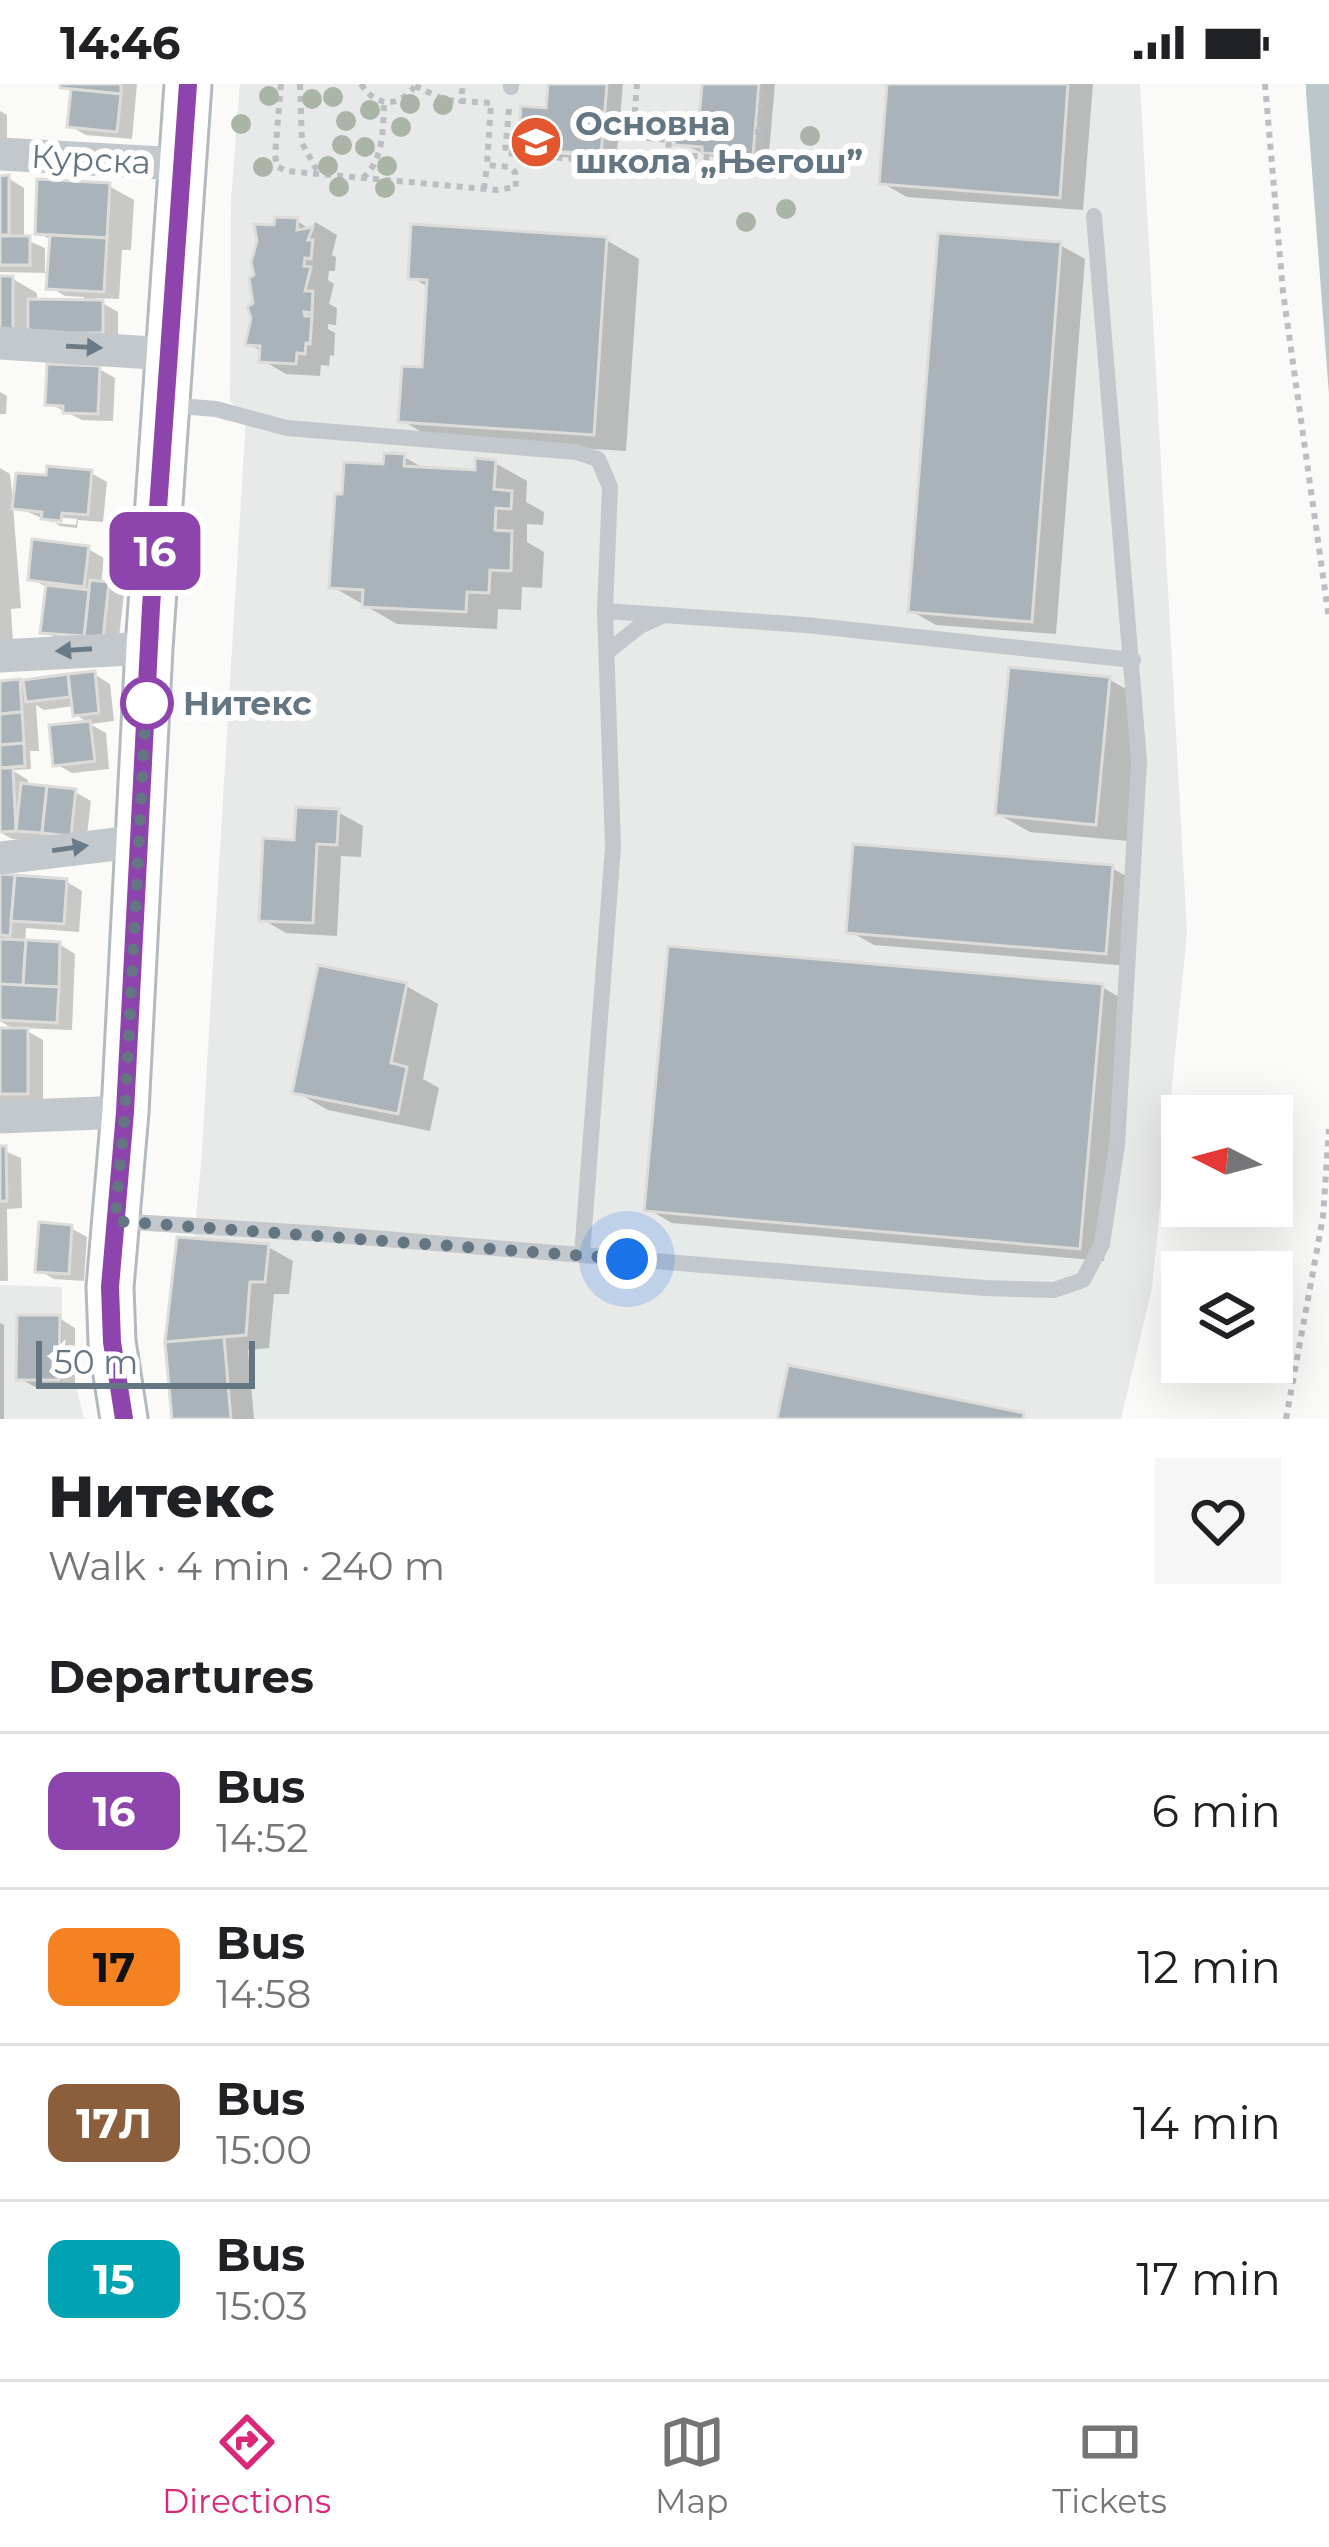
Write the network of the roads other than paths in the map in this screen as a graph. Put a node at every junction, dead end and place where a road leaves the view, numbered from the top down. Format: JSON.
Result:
{"nodes":[{"id":1,"x":188,"y":84,"type":"edge"},
{"id":2,"x":0,"y":154,"type":"edge"},
{"id":3,"x":182,"y":164,"type":"junction"},
{"id":4,"x":1094,"y":216,"type":"dead end"},
{"id":5,"x":0,"y":343,"type":"edge"},
{"id":6,"x":167,"y":354,"type":"junction"},
{"id":7,"x":164,"y":405,"type":"junction"},
{"id":8,"x":605,"y":611,"type":"junction"},
{"id":9,"x":663,"y":615,"type":"junction"},
{"id":10,"x":149,"y":648,"type":"junction"},
{"id":11,"x":607,"y":652,"type":"junction"},
{"id":12,"x":0,"y":656,"type":"edge"},
{"id":13,"x":1133,"y":660,"type":"junction"},
{"id":14,"x":141,"y":841,"type":"junction"},
{"id":15,"x":0,"y":857,"type":"edge"},
{"id":16,"x":125,"y":1112,"type":"junction"},
{"id":17,"x":0,"y":1117,"type":"edge"},
{"id":18,"x":115,"y":1221,"type":"junction"},
{"id":19,"x":582,"y":1255,"type":"junction"},
{"id":20,"x":124,"y":1419,"type":"edge"}],
"edges":[{"from":1,"to":3,"type":"main road"},
{"from":2,"to":3,"type":"street","name":"Курска"},
{"from":3,"to":6,"type":"main road"},
{"from":4,"to":13,"type":"lane"},
{"from":5,"to":6,"type":"street","one_way":true},
{"from":6,"to":7,"type":"main road"},
{"from":7,"to":8,"type":"lane"},
{"from":7,"to":10,"type":"main road"},
{"from":8,"to":9,"type":"lane"},
{"from":8,"to":11,"type":"lane"},
{"from":9,"to":11,"type":"lane"},
{"from":9,"to":13,"type":"lane"},
{"from":10,"to":12,"type":"street","one_way":true},
{"from":10,"to":14,"type":"main road"},
{"from":11,"to":19,"type":"lane"},
{"from":13,"to":19,"type":"lane"},
{"from":15,"to":14,"type":"street","one_way":true},
{"from":14,"to":16,"type":"main road"},
{"from":16,"to":17,"type":"street"},
{"from":16,"to":18,"type":"main road"},
{"from":18,"to":19,"type":"lane"},
{"from":18,"to":20,"type":"main road"}]}
